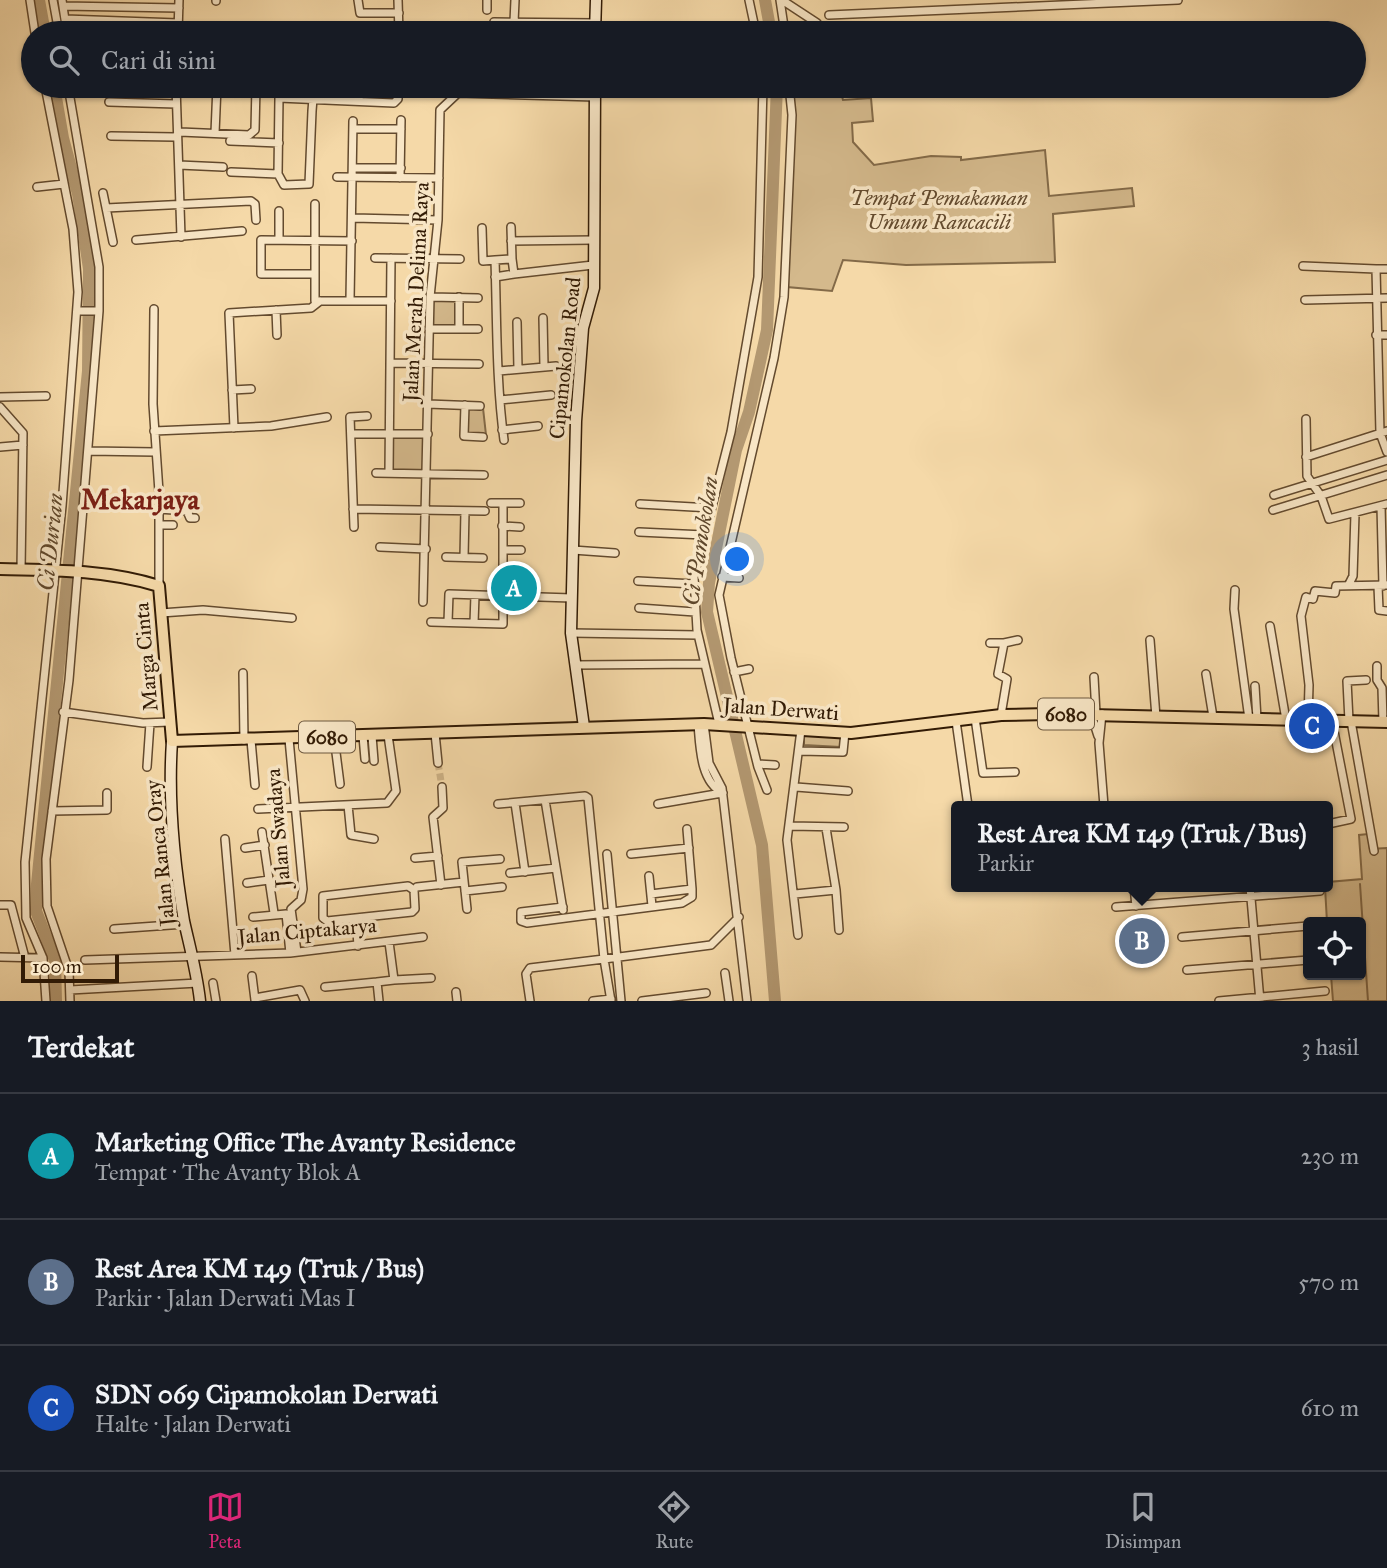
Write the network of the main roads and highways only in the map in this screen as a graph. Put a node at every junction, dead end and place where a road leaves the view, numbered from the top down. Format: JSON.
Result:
{"nodes":[{"id":1,"x":0,"y":569,"type":"edge"},
{"id":2,"x":1385,"y":722,"type":"edge"},
{"id":3,"x":172,"y":741,"type":"joint"}],
"edges":[{"from":1,"to":3,"type":"main road","name":"Marga Cinta"},
{"from":2,"to":3,"type":"main road","name":"Jalan Derwati","number":"6080"}]}
